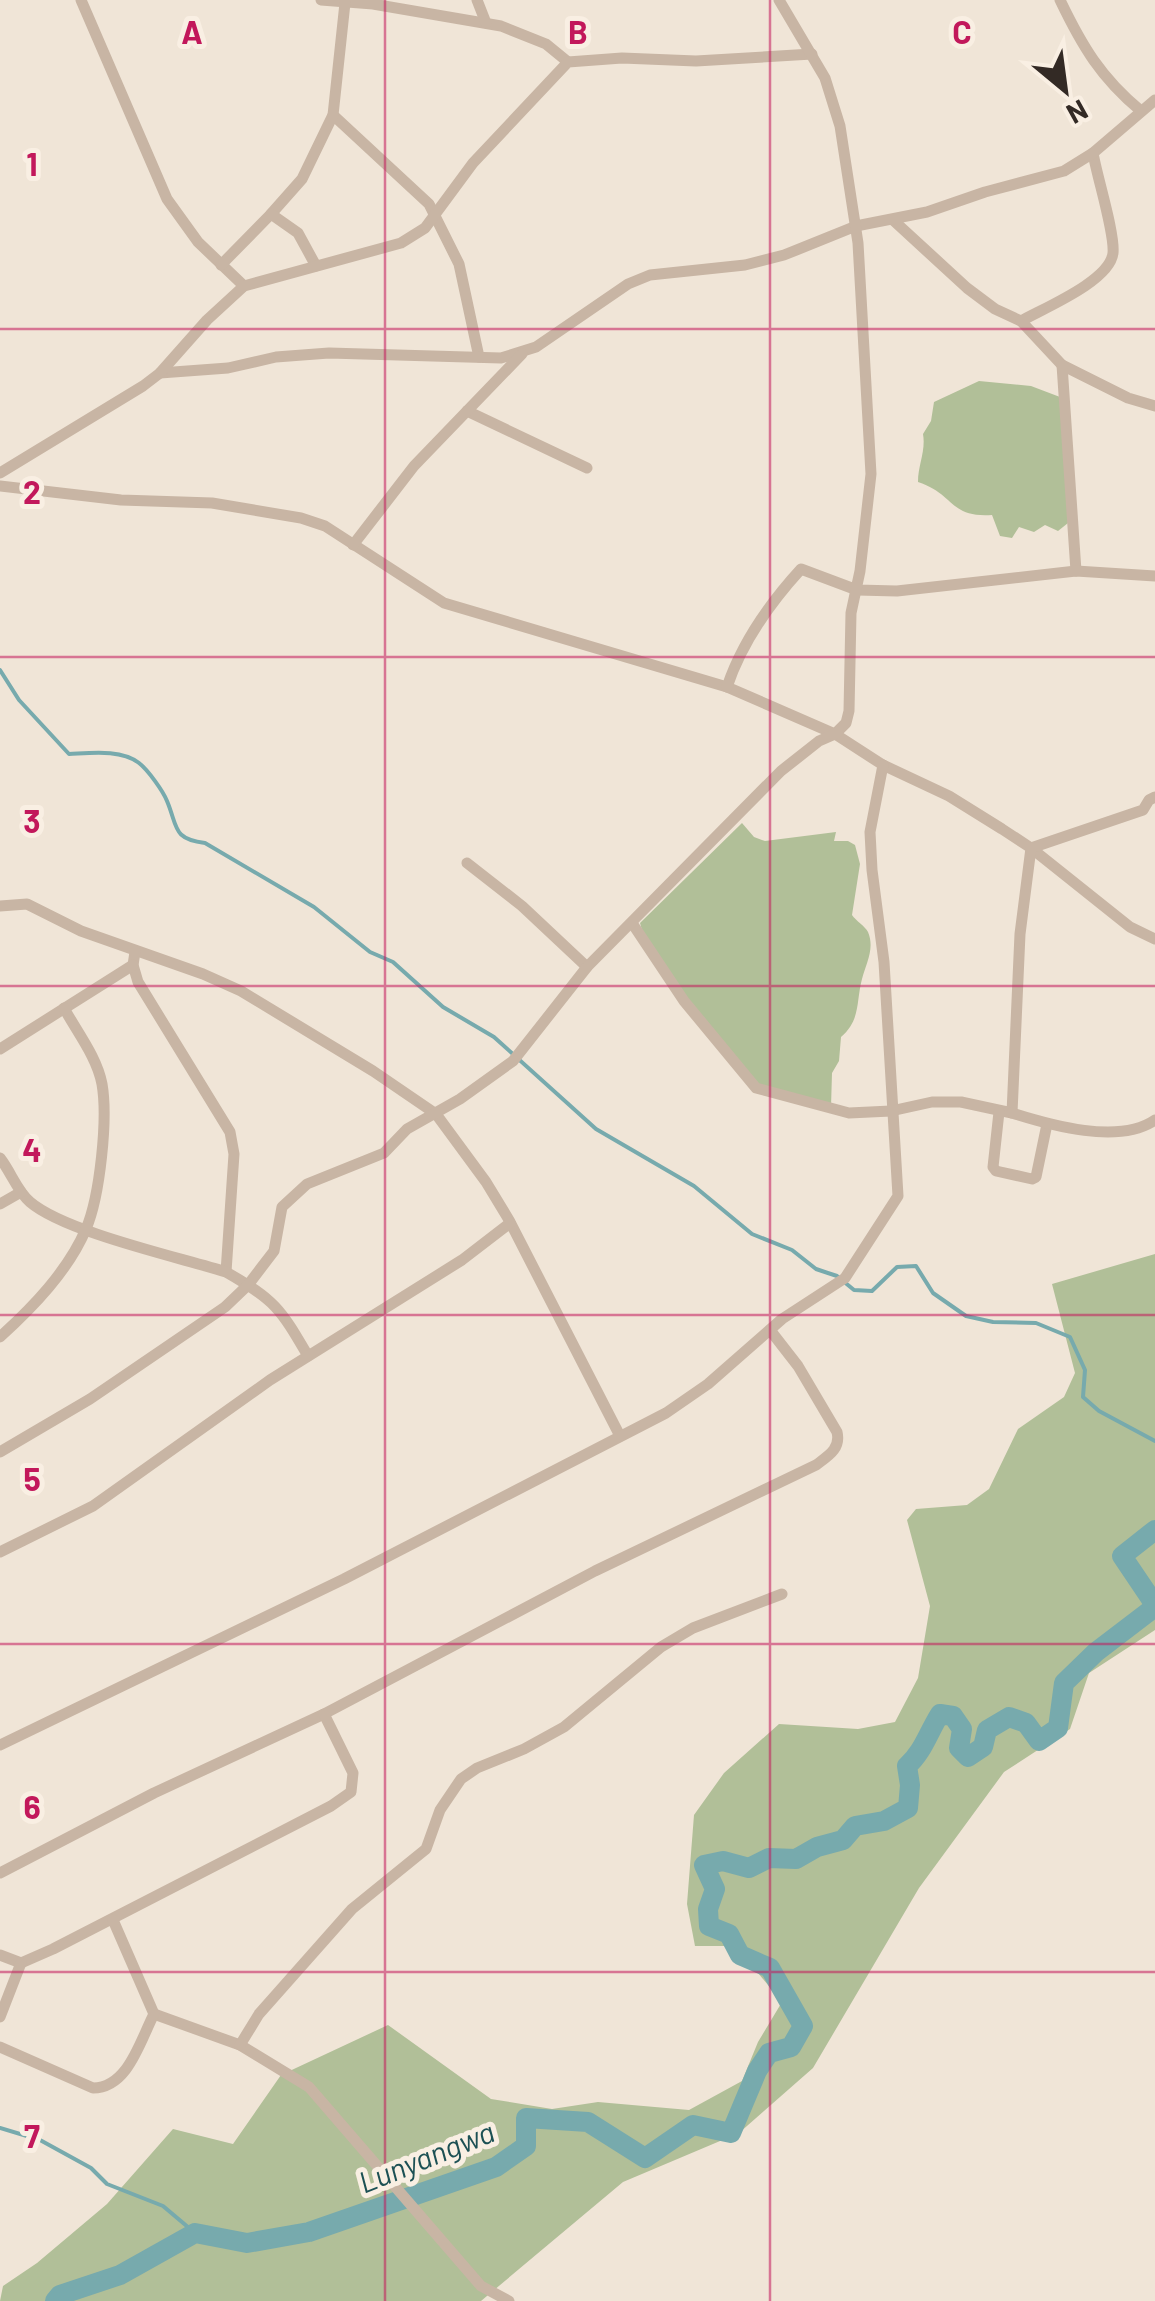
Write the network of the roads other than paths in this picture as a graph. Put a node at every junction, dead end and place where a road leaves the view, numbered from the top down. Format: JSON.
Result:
{"nodes":[{"id":1,"x":81,"y":0,"type":"edge"},
{"id":2,"x":321,"y":0,"type":"edge"},
{"id":3,"x":478,"y":0,"type":"edge"},
{"id":4,"x":779,"y":0,"type":"edge"},
{"id":5,"x":1060,"y":0,"type":"edge"},
{"id":6,"x":372,"y":2,"type":"edge"},
{"id":7,"x":345,"y":3,"type":"junction"},
{"id":8,"x":486,"y":23,"type":"junction"},
{"id":9,"x":812,"y":54,"type":"junction"},
{"id":10,"x":568,"y":62,"type":"junction"},
{"id":11,"x":1155,"y":100,"type":"edge"},
{"id":12,"x":1141,"y":112,"type":"junction"},
{"id":13,"x":332,"y":115,"type":"junction"},
{"id":14,"x":1092,"y":154,"type":"junction"},
{"id":15,"x":271,"y":214,"type":"junction"},
{"id":16,"x":434,"y":214,"type":"junction"},
{"id":17,"x":894,"y":220,"type":"junction"},
{"id":18,"x":856,"y":226,"type":"junction"},
{"id":19,"x":221,"y":265,"type":"junction"},
{"id":20,"x":316,"y":266,"type":"junction"},
{"id":21,"x":244,"y":286,"type":"junction"},
{"id":22,"x":1021,"y":322,"type":"junction"},
{"id":23,"x":523,"y":353,"type":"junction"},
{"id":24,"x":479,"y":357,"type":"junction"},
{"id":25,"x":1062,"y":365,"type":"junction"},
{"id":26,"x":160,"y":373,"type":"junction"},
{"id":27,"x":1155,"y":406,"type":"edge"},
{"id":28,"x":467,"y":411,"type":"junction"},
{"id":29,"x":2,"y":467,"type":"edge"},
{"id":30,"x":587,"y":468,"type":"dead end"},
{"id":31,"x":0,"y":486,"type":"edge"},
{"id":32,"x":353,"y":545,"type":"junction"},
{"id":33,"x":1076,"y":570,"type":"junction"},
{"id":34,"x":1155,"y":576,"type":"edge"},
{"id":35,"x":857,"y":590,"type":"junction"},
{"id":36,"x":727,"y":687,"type":"junction"},
{"id":37,"x":835,"y":734,"type":"junction"},
{"id":38,"x":883,"y":765,"type":"junction"},
{"id":39,"x":1155,"y":797,"type":"edge"},
{"id":40,"x":1031,"y":848,"type":"junction"},
{"id":41,"x":467,"y":864,"type":"dead end"},
{"id":42,"x":0,"y":906,"type":"edge"},
{"id":43,"x":632,"y":923,"type":"junction"},
{"id":44,"x":1155,"y":939,"type":"edge"},
{"id":45,"x":134,"y":959,"type":"junction"},
{"id":46,"x":587,"y":967,"type":"junction"},
{"id":47,"x":64,"y":1008,"type":"junction"},
{"id":48,"x":0,"y":1049,"type":"edge"},
{"id":49,"x":891,"y":1111,"type":"junction"},
{"id":50,"x":1006,"y":1112,"type":"junction"},
{"id":51,"x":436,"y":1114,"type":"junction"},
{"id":52,"x":1155,"y":1120,"type":"edge"},
{"id":53,"x":1047,"y":1124,"type":"junction"},
{"id":54,"x":0,"y":1158,"type":"edge"},
{"id":55,"x":20,"y":1192,"type":"junction"},
{"id":56,"x":0,"y":1204,"type":"edge"},
{"id":57,"x":510,"y":1222,"type":"junction"},
{"id":58,"x":86,"y":1229,"type":"junction"},
{"id":59,"x":226,"y":1272,"type":"junction"},
{"id":60,"x":248,"y":1285,"type":"junction"},
{"id":61,"x":770,"y":1330,"type":"junction"},
{"id":62,"x":0,"y":1337,"type":"edge"},
{"id":63,"x":308,"y":1356,"type":"junction"},
{"id":64,"x":620,"y":1436,"type":"junction"},
{"id":65,"x":0,"y":1452,"type":"edge"},
{"id":66,"x":0,"y":1552,"type":"edge"},
{"id":67,"x":782,"y":1594,"type":"dead end"},
{"id":68,"x":324,"y":1714,"type":"junction"},
{"id":69,"x":0,"y":1745,"type":"edge"},
{"id":70,"x":0,"y":1873,"type":"edge"},
{"id":71,"x":113,"y":1920,"type":"junction"},
{"id":72,"x":0,"y":1956,"type":"edge"},
{"id":73,"x":20,"y":1963,"type":"junction"},
{"id":74,"x":154,"y":2014,"type":"junction"},
{"id":75,"x":0,"y":2017,"type":"edge"},
{"id":76,"x":240,"y":2045,"type":"junction"},
{"id":77,"x":0,"y":2047,"type":"edge"},
{"id":78,"x":509,"y":2301,"type":"edge"}],
"edges":[{"from":1,"to":19,"type":"street"},
{"from":2,"to":7,"type":"street"},
{"from":3,"to":8,"type":"street"},
{"from":4,"to":9,"type":"street"},
{"from":5,"to":12,"type":"street"},
{"from":6,"to":7,"type":"street"},
{"from":6,"to":8,"type":"street"},
{"from":7,"to":13,"type":"street"},
{"from":8,"to":10,"type":"street"},
{"from":9,"to":10,"type":"street"},
{"from":9,"to":18,"type":"street"},
{"from":10,"to":16,"type":"street"},
{"from":11,"to":12,"type":"street"},
{"from":12,"to":14,"type":"street"},
{"from":13,"to":15,"type":"street"},
{"from":13,"to":16,"type":"street"},
{"from":14,"to":17,"type":"street"},
{"from":14,"to":22,"type":"street"},
{"from":15,"to":19,"type":"street"},
{"from":15,"to":20,"type":"street"},
{"from":16,"to":20,"type":"street"},
{"from":16,"to":24,"type":"street"},
{"from":17,"to":18,"type":"street"},
{"from":17,"to":22,"type":"street"},
{"from":18,"to":23,"type":"street"},
{"from":18,"to":35,"type":"street"},
{"from":19,"to":21,"type":"street"},
{"from":20,"to":21,"type":"street"},
{"from":21,"to":26,"type":"street"},
{"from":22,"to":25,"type":"street"},
{"from":23,"to":24,"type":"street"},
{"from":23,"to":28,"type":"street"},
{"from":24,"to":26,"type":"street"},
{"from":25,"to":27,"type":"street"},
{"from":25,"to":33,"type":"street"},
{"from":26,"to":29,"type":"street"},
{"from":28,"to":30,"type":"street"},
{"from":28,"to":32,"type":"street"},
{"from":31,"to":32,"type":"street"},
{"from":32,"to":36,"type":"street"},
{"from":33,"to":34,"type":"street"},
{"from":33,"to":35,"type":"street"},
{"from":35,"to":36,"type":"street"},
{"from":35,"to":37,"type":"street"},
{"from":36,"to":37,"type":"street"},
{"from":37,"to":38,"type":"street"},
{"from":37,"to":43,"type":"street"},
{"from":38,"to":40,"type":"street"},
{"from":38,"to":49,"type":"street"},
{"from":39,"to":40,"type":"street"},
{"from":40,"to":44,"type":"street"},
{"from":40,"to":50,"type":"street"},
{"from":41,"to":46,"type":"street"},
{"from":42,"to":45,"type":"street"},
{"from":43,"to":46,"type":"street"},
{"from":43,"to":49,"type":"street"},
{"from":45,"to":47,"type":"street"},
{"from":45,"to":51,"type":"street"},
{"from":45,"to":59,"type":"street"},
{"from":46,"to":51,"type":"street"},
{"from":47,"to":48,"type":"street"},
{"from":47,"to":58,"type":"street"},
{"from":49,"to":50,"type":"street"},
{"from":49,"to":61,"type":"street"},
{"from":50,"to":53,"type":"street"},
{"from":50,"to":53,"type":"street"},
{"from":51,"to":57,"type":"street"},
{"from":51,"to":60,"type":"street"},
{"from":52,"to":53,"type":"street"},
{"from":54,"to":55,"type":"street"},
{"from":55,"to":56,"type":"street"},
{"from":55,"to":58,"type":"street"},
{"from":57,"to":63,"type":"street"},
{"from":57,"to":64,"type":"street"},
{"from":58,"to":59,"type":"street"},
{"from":58,"to":62,"type":"street"},
{"from":59,"to":60,"type":"street"},
{"from":60,"to":63,"type":"street"},
{"from":60,"to":65,"type":"street"},
{"from":61,"to":64,"type":"street"},
{"from":61,"to":68,"type":"street"},
{"from":63,"to":66,"type":"street"},
{"from":64,"to":69,"type":"street"},
{"from":67,"to":76,"type":"street"},
{"from":68,"to":70,"type":"street"},
{"from":68,"to":71,"type":"street"},
{"from":71,"to":73,"type":"street"},
{"from":71,"to":74,"type":"street"},
{"from":72,"to":73,"type":"street"},
{"from":73,"to":75,"type":"street"},
{"from":74,"to":76,"type":"street"},
{"from":74,"to":77,"type":"street"},
{"from":76,"to":78,"type":"street"}]}
